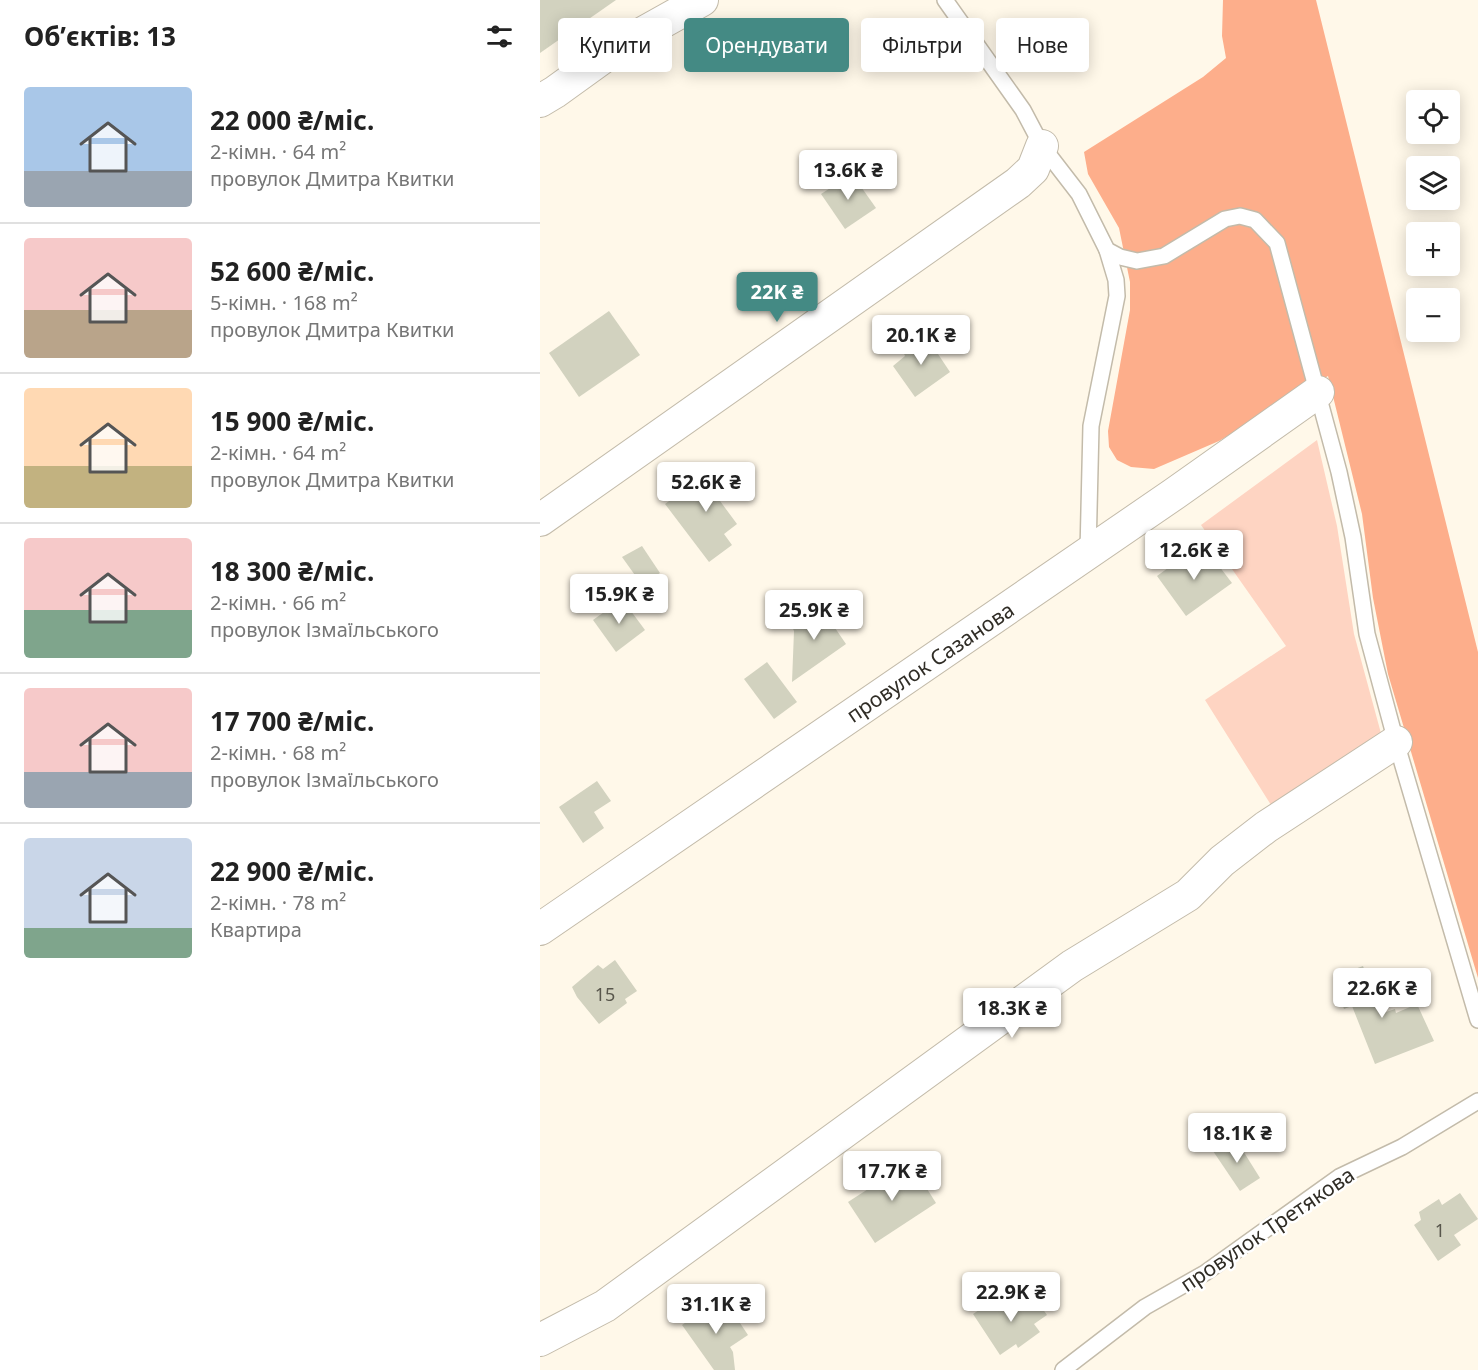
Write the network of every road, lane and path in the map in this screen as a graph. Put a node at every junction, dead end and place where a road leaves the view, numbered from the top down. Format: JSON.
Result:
{"nodes":[{"id":1,"x":702,"y":0,"type":"edge"},
{"id":2,"x":945,"y":0,"type":"edge"},
{"id":3,"x":540,"y":101,"type":"edge"},
{"id":4,"x":1041,"y":146,"type":"junction"},
{"id":5,"x":1107,"y":250,"type":"junction"},
{"id":6,"x":1318,"y":392,"type":"junction"},
{"id":7,"x":540,"y":520,"type":"edge"},
{"id":8,"x":1088,"y":554,"type":"junction"},
{"id":9,"x":1396,"y":742,"type":"junction"},
{"id":10,"x":540,"y":929,"type":"edge"},
{"id":11,"x":1478,"y":1020,"type":"edge"},
{"id":12,"x":1478,"y":1101,"type":"edge"},
{"id":13,"x":540,"y":1340,"type":"edge"},
{"id":14,"x":1063,"y":1370,"type":"edge"}],
"edges":[{"from":1,"to":3,"type":"street"},
{"from":2,"to":4,"type":"lane"},
{"from":4,"to":5,"type":"lane"},
{"from":4,"to":7,"type":"street"},
{"from":5,"to":6,"type":"lane"},
{"from":5,"to":8,"type":"lane"},
{"from":6,"to":8,"type":"street","name":"провулок Сазанова"},
{"from":6,"to":9,"type":"lane"},
{"from":8,"to":10,"type":"street","name":"провулок Сазанова"},
{"from":9,"to":11,"type":"lane"},
{"from":9,"to":13,"type":"street"},
{"from":12,"to":14,"type":"lane","name":"провулок Третякова"}]}
